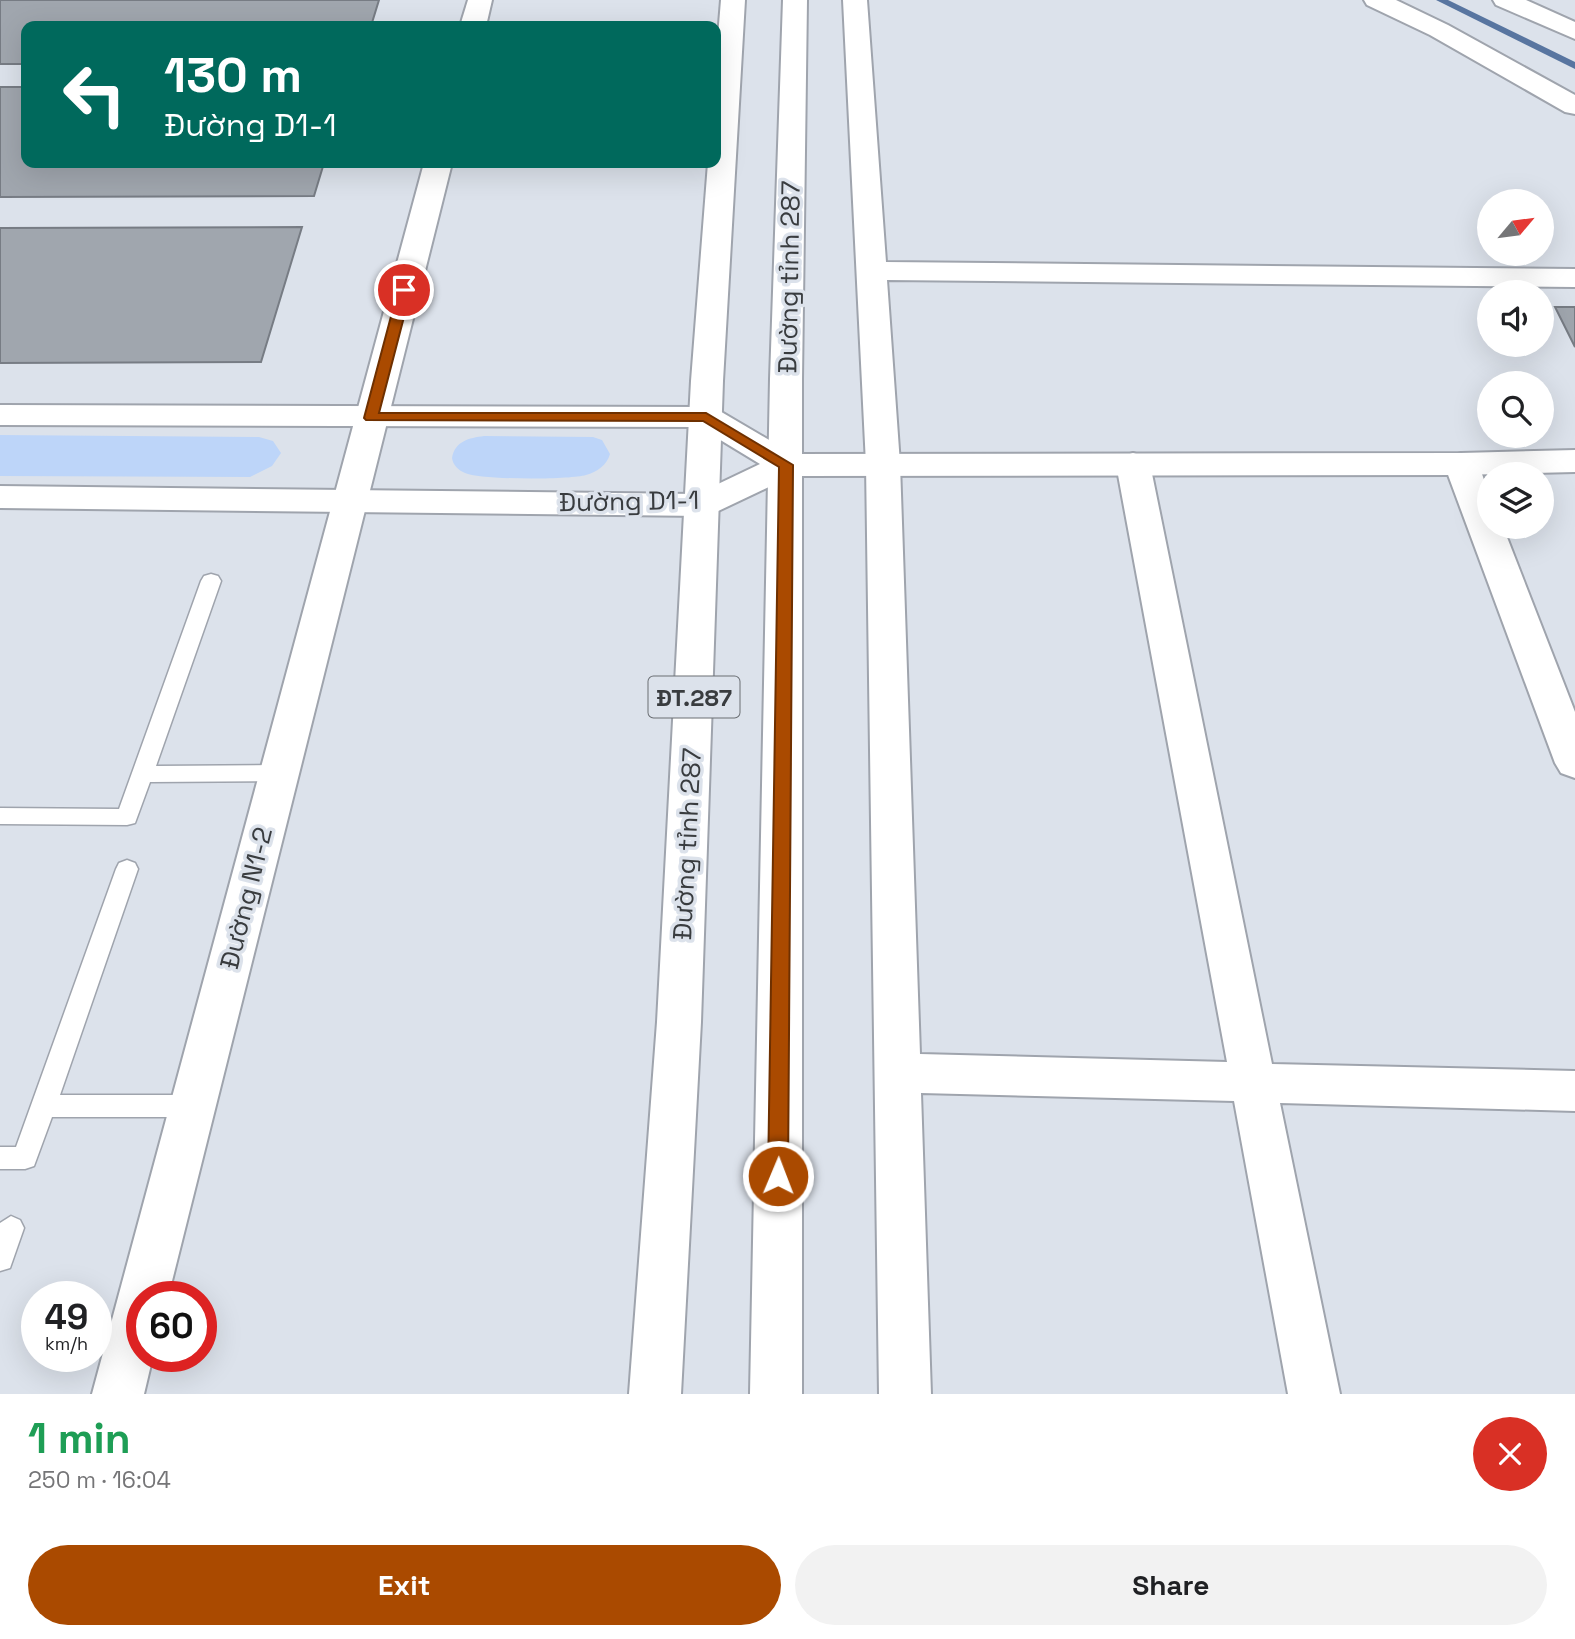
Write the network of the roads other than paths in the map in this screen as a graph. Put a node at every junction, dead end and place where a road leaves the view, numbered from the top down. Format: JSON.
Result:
{"nodes":[{"id":1,"x":480,"y":0,"type":"edge"},
{"id":2,"x":733,"y":0,"type":"edge"},
{"id":3,"x":794,"y":0,"type":"edge"},
{"id":4,"x":855,"y":0,"type":"edge"},
{"id":5,"x":1376,"y":0,"type":"edge"},
{"id":6,"x":1505,"y":0,"type":"edge"},
{"id":7,"x":474,"y":21,"type":"edge"},
{"id":8,"x":1575,"y":31,"type":"edge"},
{"id":9,"x":1575,"y":106,"type":"edge"},
{"id":10,"x":437,"y":168,"type":"edge"},
{"id":11,"x":871,"y":271,"type":"junction"},
{"id":12,"x":1575,"y":278,"type":"edge"},
{"id":13,"x":0,"y":415,"type":"edge"},
{"id":14,"x":706,"y":417,"type":"junction"},
{"id":15,"x":371,"y":418,"type":"junction"},
{"id":16,"x":1575,"y":461,"type":"edge"},
{"id":17,"x":883,"y":464,"type":"junction"},
{"id":18,"x":1133,"y":464,"type":"junction"},
{"id":19,"x":1461,"y":464,"type":"junction"},
{"id":20,"x":786,"y":465,"type":"junction"},
{"id":21,"x":0,"y":497,"type":"edge"},
{"id":22,"x":349,"y":500,"type":"junction"},
{"id":23,"x":702,"y":505,"type":"junction"},
{"id":24,"x":211,"y":582,"type":"dead end"},
{"id":25,"x":1575,"y":763,"type":"edge"},
{"id":26,"x":279,"y":773,"type":"junction"},
{"id":27,"x":143,"y":774,"type":"junction"},
{"id":28,"x":0,"y":816,"type":"edge"},
{"id":29,"x":127,"y":869,"type":"dead end"},
{"id":30,"x":897,"y":1073,"type":"junction"},
{"id":31,"x":1253,"y":1082,"type":"junction"},
{"id":32,"x":1575,"y":1091,"type":"edge"},
{"id":33,"x":44,"y":1106,"type":"junction"},
{"id":34,"x":193,"y":1106,"type":"junction"},
{"id":35,"x":0,"y":1157,"type":"edge"},
{"id":36,"x":11,"y":1228,"type":"dead end"},
{"id":37,"x":0,"y":1259,"type":"edge"},
{"id":38,"x":147,"y":1281,"type":"edge"},
{"id":39,"x":126,"y":1363,"type":"edge"},
{"id":40,"x":118,"y":1394,"type":"edge"},
{"id":41,"x":654,"y":1394,"type":"edge"},
{"id":42,"x":776,"y":1394,"type":"edge"},
{"id":43,"x":905,"y":1394,"type":"edge"},
{"id":44,"x":1314,"y":1394,"type":"edge"}],
"edges":[{"from":1,"to":7,"type":"street"},
{"from":2,"to":14,"type":"street","name":"Đường tỉnh 287","number":"ĐT.287"},
{"from":3,"to":20,"type":"street","name":"Đường tỉnh 287"},
{"from":4,"to":11,"type":"street"},
{"from":5,"to":9,"type":"street"},
{"from":6,"to":8,"type":"street"},
{"from":10,"to":15,"type":"street","name":"Đường N1-2"},
{"from":11,"to":12,"type":"street"},
{"from":11,"to":17,"type":"street"},
{"from":13,"to":15,"type":"street"},
{"from":14,"to":15,"type":"street"},
{"from":14,"to":20,"type":"street"},
{"from":14,"to":23,"type":"street","name":"Đường tỉnh 287","number":"ĐT.287"},
{"from":15,"to":22,"type":"street","name":"Đường N1-2"},
{"from":16,"to":19,"type":"street"},
{"from":17,"to":18,"type":"street"},
{"from":17,"to":20,"type":"street"},
{"from":17,"to":30,"type":"street"},
{"from":18,"to":19,"type":"street"},
{"from":18,"to":31,"type":"street"},
{"from":19,"to":25,"type":"street"},
{"from":20,"to":23,"type":"street","name":"Đường D1-1"},
{"from":20,"to":42,"type":"street","name":"Đường tỉnh 287"},
{"from":21,"to":22,"type":"street","name":"Đường D1-1"},
{"from":22,"to":23,"type":"street","name":"Đường D1-1"},
{"from":22,"to":26,"type":"street","name":"Đường N1-2"},
{"from":23,"to":41,"type":"street","name":"Đường tỉnh 287","number":"ĐT.287"},
{"from":24,"to":27,"type":"lane"},
{"from":26,"to":27,"type":"lane"},
{"from":26,"to":34,"type":"street","name":"Đường N1-2"},
{"from":27,"to":28,"type":"lane"},
{"from":29,"to":33,"type":"lane"},
{"from":30,"to":31,"type":"street"},
{"from":30,"to":43,"type":"street"},
{"from":31,"to":32,"type":"street"},
{"from":31,"to":44,"type":"street"},
{"from":33,"to":34,"type":"lane"},
{"from":33,"to":35,"type":"lane"},
{"from":34,"to":38,"type":"street","name":"Đường N1-2"},
{"from":36,"to":37,"type":"lane"},
{"from":39,"to":40,"type":"street"}]}
